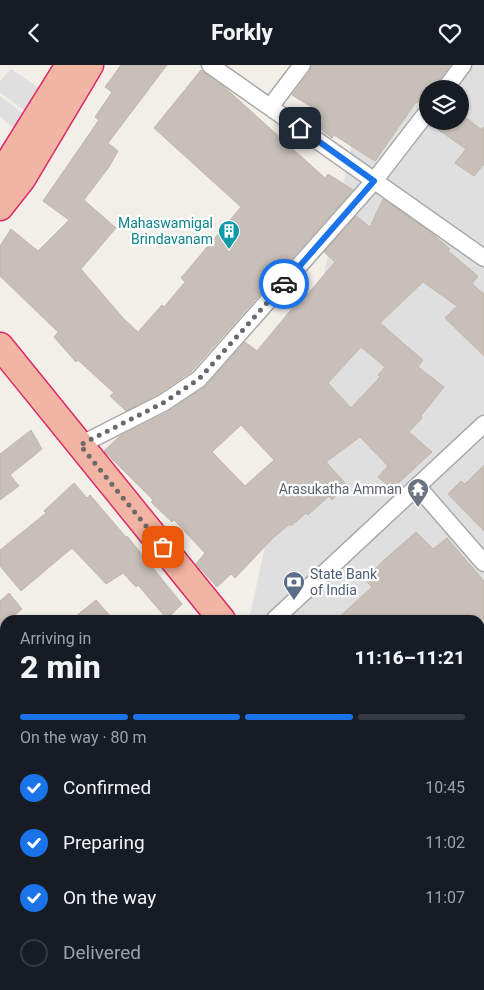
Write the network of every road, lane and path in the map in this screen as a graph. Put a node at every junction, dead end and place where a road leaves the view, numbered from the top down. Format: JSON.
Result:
{"nodes":[{"id":1,"x":69,"y":65,"type":"edge"},
{"id":2,"x":90,"y":65,"type":"edge"},
{"id":3,"x":210,"y":65,"type":"edge"},
{"id":4,"x":302,"y":65,"type":"edge"},
{"id":5,"x":463,"y":65,"type":"edge"},
{"id":6,"x":452,"y":80,"type":"edge"},
{"id":7,"x":270,"y":107,"type":"junction"},
{"id":8,"x":419,"y":123,"type":"edge"},
{"id":9,"x":0,"y":176,"type":"edge"},
{"id":10,"x":374,"y":181,"type":"junction"},
{"id":11,"x":0,"y":207,"type":"edge"},
{"id":12,"x":484,"y":258,"type":"edge"},
{"id":13,"x":0,"y":346,"type":"edge"},
{"id":14,"x":484,"y":424,"type":"edge"},
{"id":15,"x":80,"y":445,"type":"junction"},
{"id":16,"x":418,"y":487,"type":"junction"},
{"id":17,"x":484,"y":563,"type":"edge"},
{"id":18,"x":218,"y":615,"type":"edge"},
{"id":19,"x":279,"y":615,"type":"edge"}],
"edges":[{"from":1,"to":9,"type":"highway"},
{"from":2,"to":11,"type":"highway"},
{"from":3,"to":7,"type":"street"},
{"from":4,"to":7,"type":"street"},
{"from":5,"to":6,"type":"street"},
{"from":7,"to":10,"type":"street"},
{"from":8,"to":10,"type":"street"},
{"from":10,"to":12,"type":"street"},
{"from":10,"to":15,"type":"street"},
{"from":13,"to":15,"type":"highway"},
{"from":14,"to":16,"type":"street"},
{"from":15,"to":18,"type":"highway"},
{"from":16,"to":17,"type":"street"},
{"from":16,"to":19,"type":"street"}]}
